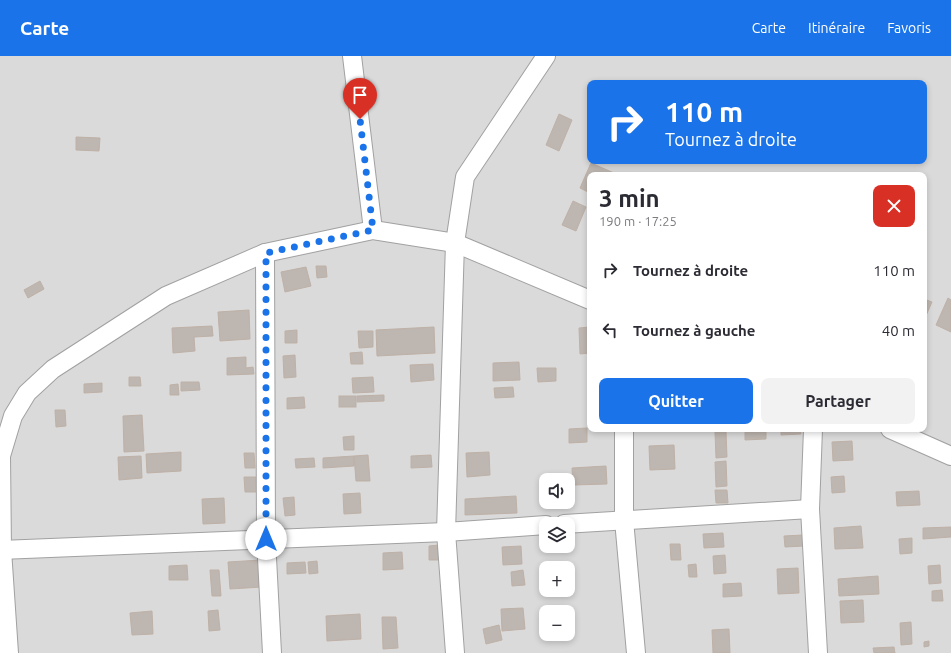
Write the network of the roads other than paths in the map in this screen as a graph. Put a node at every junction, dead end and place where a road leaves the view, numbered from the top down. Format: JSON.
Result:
{"nodes":[{"id":1,"x":352,"y":56,"type":"edge"},
{"id":2,"x":546,"y":56,"type":"edge"},
{"id":3,"x":373,"y":230,"type":"junction"},
{"id":4,"x":455,"y":243,"type":"junction"},
{"id":5,"x":266,"y":253,"type":"junction"},
{"id":6,"x":587,"y":299,"type":"edge"},
{"id":7,"x":624,"y":432,"type":"edge"},
{"id":8,"x":813,"y":432,"type":"edge"},
{"id":9,"x":897,"y":432,"type":"edge"},
{"id":10,"x":951,"y":456,"type":"edge"},
{"id":11,"x":810,"y":509,"type":"junction"},
{"id":12,"x":624,"y":520,"type":"junction"},
{"id":13,"x":575,"y":523,"type":"edge"},
{"id":14,"x":539,"y":525,"type":"edge"},
{"id":15,"x":446,"y":532,"type":"junction"},
{"id":16,"x":266,"y":539,"type":"junction"},
{"id":17,"x":1,"y":550,"type":"edge"},
{"id":18,"x":9,"y":653,"type":"edge"},
{"id":19,"x":272,"y":653,"type":"edge"},
{"id":20,"x":455,"y":653,"type":"edge"},
{"id":21,"x":636,"y":653,"type":"edge"},
{"id":22,"x":818,"y":653,"type":"edge"}],
"edges":[{"from":1,"to":3,"type":"street"},
{"from":2,"to":4,"type":"street"},
{"from":3,"to":4,"type":"street"},
{"from":3,"to":5,"type":"street"},
{"from":4,"to":6,"type":"street"},
{"from":4,"to":15,"type":"street"},
{"from":5,"to":16,"type":"street"},
{"from":5,"to":17,"type":"street"},
{"from":7,"to":12,"type":"street"},
{"from":8,"to":11,"type":"street"},
{"from":9,"to":10,"type":"street"},
{"from":11,"to":12,"type":"street"},
{"from":11,"to":22,"type":"street"},
{"from":12,"to":13,"type":"street"},
{"from":12,"to":21,"type":"street"},
{"from":14,"to":15,"type":"street"},
{"from":15,"to":16,"type":"street"},
{"from":15,"to":20,"type":"street"},
{"from":16,"to":17,"type":"street"},
{"from":16,"to":19,"type":"street"},
{"from":17,"to":18,"type":"street"}]}
